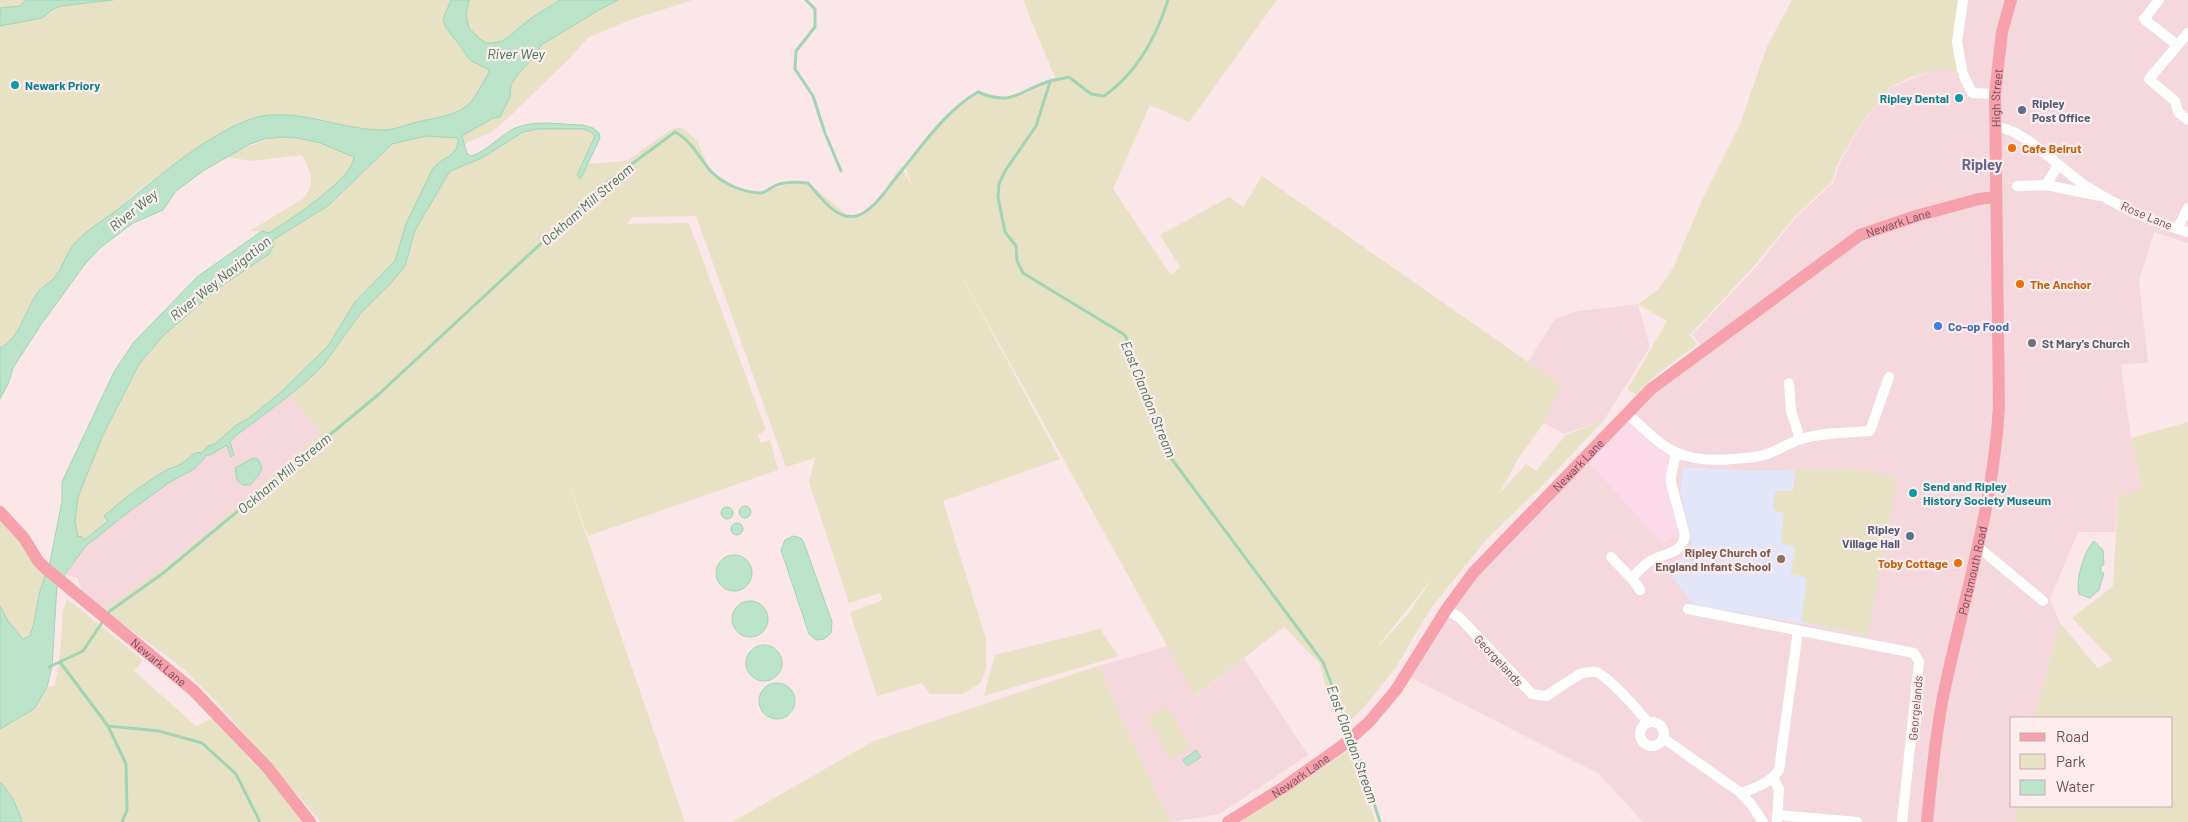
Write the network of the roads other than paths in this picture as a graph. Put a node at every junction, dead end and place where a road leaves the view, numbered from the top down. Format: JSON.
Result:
{"nodes":[{"id":1,"x":1963,"y":0,"type":"edge"},
{"id":2,"x":2011,"y":0,"type":"edge"},
{"id":3,"x":2159,"y":0,"type":"edge"},
{"id":4,"x":2188,"y":33,"type":"edge"},
{"id":5,"x":2177,"y":45,"type":"junction"},
{"id":6,"x":1994,"y":94,"type":"junction"},
{"id":7,"x":2188,"y":120,"type":"edge"},
{"id":8,"x":1994,"y":127,"type":"junction"},
{"id":9,"x":2058,"y":166,"type":"junction"},
{"id":10,"x":2046,"y":184,"type":"junction"},
{"id":11,"x":2017,"y":186,"type":"dead end"},
{"id":12,"x":1996,"y":197,"type":"junction"},
{"id":13,"x":2106,"y":197,"type":"junction"},
{"id":14,"x":2188,"y":208,"type":"edge"},
{"id":15,"x":2178,"y":229,"type":"junction"},
{"id":16,"x":2188,"y":232,"type":"edge"},
{"id":17,"x":1889,"y":377,"type":"dead end"},
{"id":18,"x":1789,"y":382,"type":"dead end"},
{"id":19,"x":1627,"y":413,"type":"junction"},
{"id":20,"x":1800,"y":439,"type":"junction"},
{"id":21,"x":1676,"y":454,"type":"junction"},
{"id":22,"x":0,"y":512,"type":"edge"},
{"id":23,"x":1978,"y":547,"type":"junction"},
{"id":24,"x":1611,"y":557,"type":"dead end"},
{"id":25,"x":1655,"y":559,"type":"junction"},
{"id":26,"x":1662,"y":568,"type":"dead end"},
{"id":27,"x":1632,"y":578,"type":"junction"},
{"id":28,"x":1640,"y":590,"type":"dead end"},
{"id":29,"x":2043,"y":601,"type":"dead end"},
{"id":30,"x":1688,"y":609,"type":"dead end"},
{"id":31,"x":1446,"y":610,"type":"junction"},
{"id":32,"x":1798,"y":631,"type":"junction"},
{"id":33,"x":1648,"y":723,"type":"junction"},
{"id":34,"x":1663,"y":738,"type":"junction"},
{"id":35,"x":1773,"y":778,"type":"junction"},
{"id":36,"x":1741,"y":793,"type":"junction"},
{"id":37,"x":1777,"y":819,"type":"edge"},
{"id":38,"x":310,"y":822,"type":"edge"},
{"id":39,"x":1228,"y":822,"type":"edge"},
{"id":40,"x":1763,"y":822,"type":"edge"},
{"id":41,"x":1856,"y":822,"type":"edge"},
{"id":42,"x":1902,"y":822,"type":"edge"},
{"id":43,"x":1927,"y":822,"type":"edge"}],
"edges":[{"from":1,"to":6,"type":"street"},
{"from":2,"to":6,"type":"main road","name":"High Street"},
{"from":3,"to":5,"type":"street"},
{"from":4,"to":5,"type":"street"},
{"from":5,"to":7,"type":"street"},
{"from":6,"to":8,"type":"main road","name":"High Street"},
{"from":8,"to":9,"type":"street","name":"Rose Lane"},
{"from":8,"to":12,"type":"main road","name":"High Street"},
{"from":9,"to":10,"type":"street"},
{"from":9,"to":13,"type":"street","name":"Rose Lane"},
{"from":10,"to":11,"type":"street","name":"Rose Lane"},
{"from":10,"to":13,"type":"street","name":"Rose Lane"},
{"from":12,"to":19,"type":"main road","name":"Newark Lane"},
{"from":12,"to":23,"type":"main road","name":"Portsmouth Road"},
{"from":13,"to":15,"type":"street","name":"Rose Lane"},
{"from":14,"to":15,"type":"street"},
{"from":15,"to":16,"type":"street","name":"Rose Lane"},
{"from":17,"to":20,"type":"street"},
{"from":18,"to":20,"type":"street"},
{"from":19,"to":21,"type":"street"},
{"from":19,"to":31,"type":"main road","name":"Newark Lane"},
{"from":20,"to":21,"type":"street"},
{"from":21,"to":25,"type":"street"},
{"from":22,"to":38,"type":"main road","name":"Newark Lane"},
{"from":23,"to":29,"type":"street"},
{"from":23,"to":43,"type":"main road","name":"Portsmouth Road"},
{"from":24,"to":27,"type":"street"},
{"from":25,"to":26,"type":"street"},
{"from":25,"to":27,"type":"street"},
{"from":27,"to":28,"type":"street"},
{"from":30,"to":32,"type":"street","name":"Georgelands"},
{"from":31,"to":33,"type":"street","name":"Georgelands"},
{"from":31,"to":39,"type":"main road","name":"Newark Lane"},
{"from":32,"to":35,"type":"street"},
{"from":32,"to":42,"type":"street","name":"Georgelands"},
{"from":33,"to":34,"type":"street","name":"Georgelands"},
{"from":33,"to":34,"type":"street"},
{"from":34,"to":36,"type":"street","name":"Georgelands"},
{"from":35,"to":36,"type":"street"},
{"from":35,"to":37,"type":"street"},
{"from":36,"to":40,"type":"street","name":"Georgelands"},
{"from":37,"to":41,"type":"street"}]}
